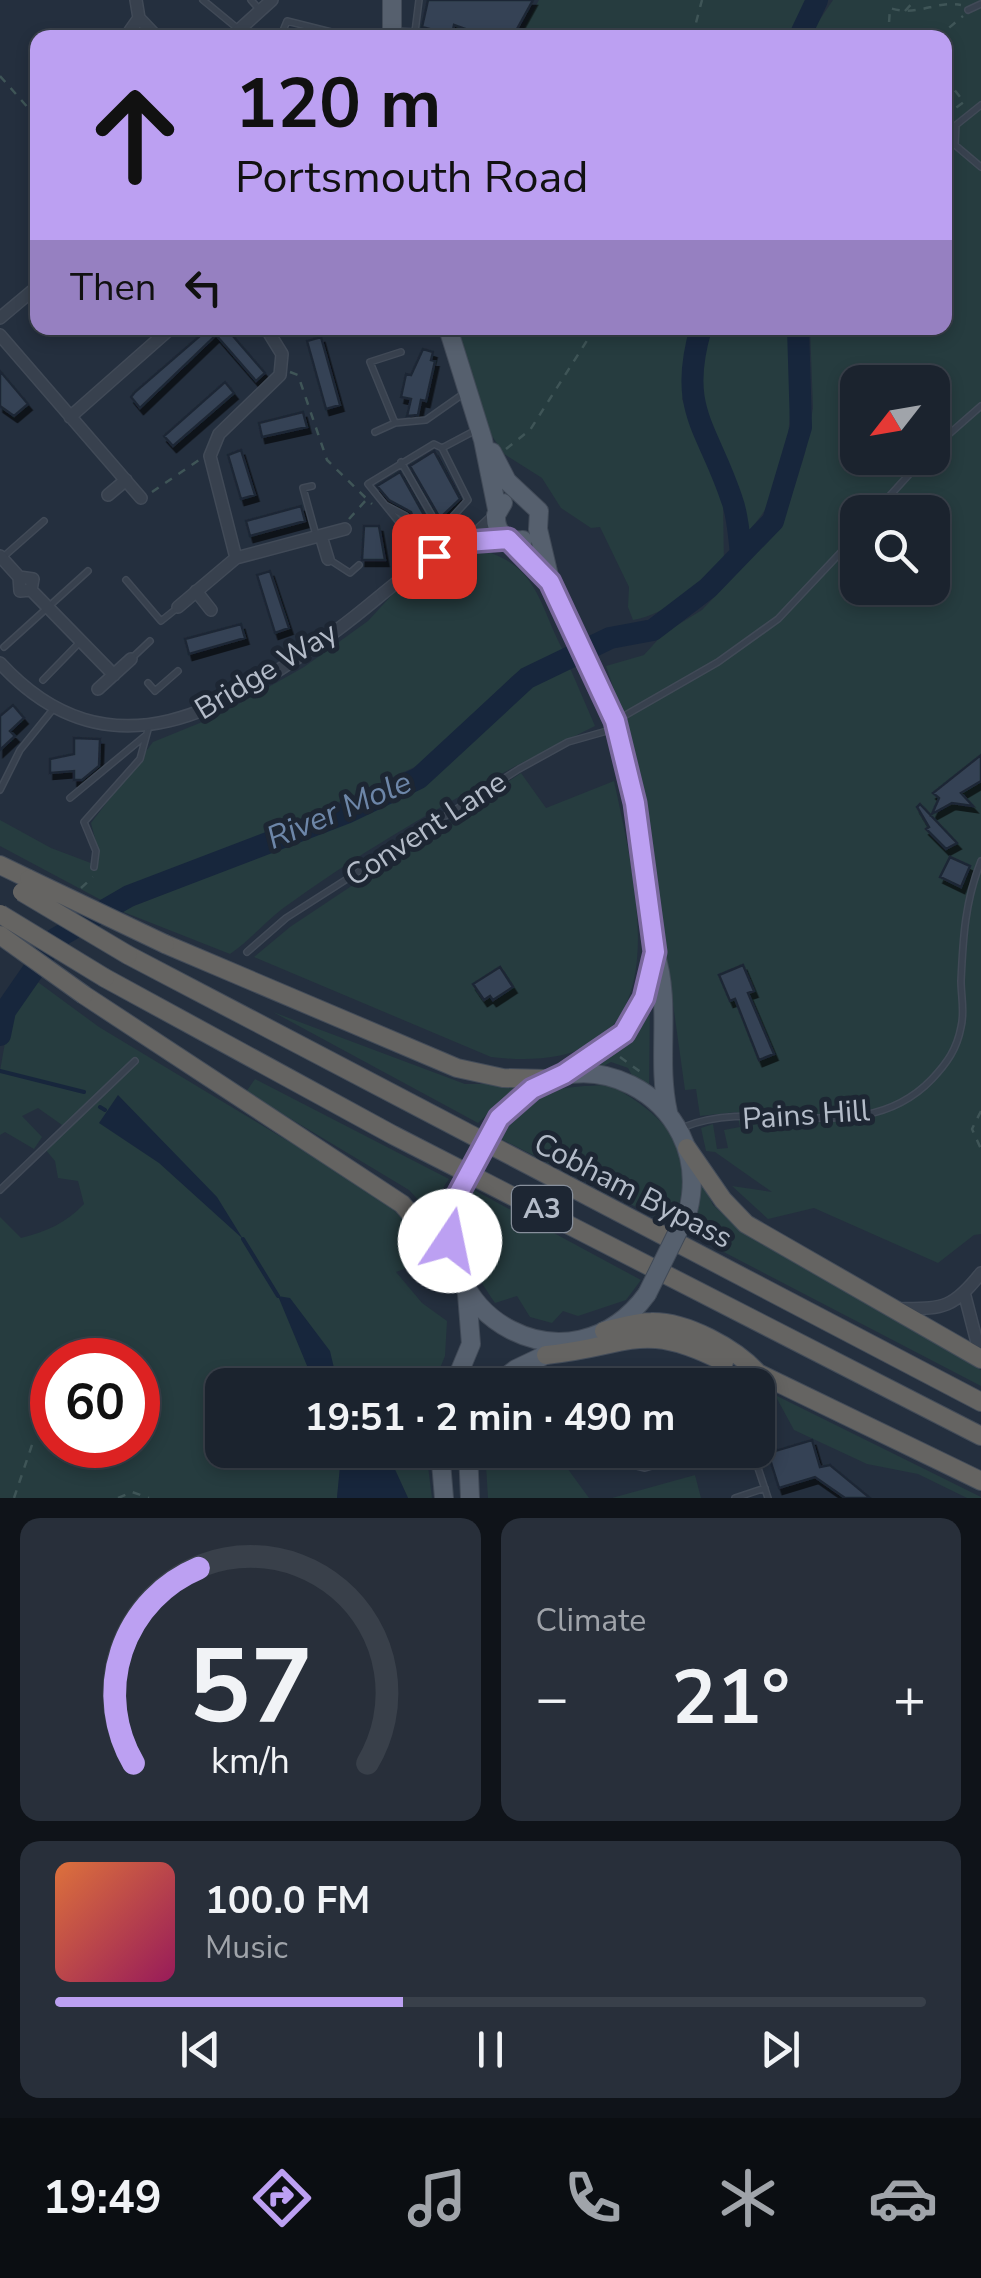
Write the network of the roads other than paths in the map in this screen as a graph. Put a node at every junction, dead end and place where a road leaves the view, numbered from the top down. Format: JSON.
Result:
{"nodes":[{"id":1,"x":136,"y":0,"type":"edge"},
{"id":2,"x":203,"y":0,"type":"edge"},
{"id":3,"x":251,"y":0,"type":"edge"},
{"id":4,"x":272,"y":0,"type":"edge"},
{"id":5,"x":392,"y":0,"type":"edge"},
{"id":6,"x":419,"y":0,"type":"edge"},
{"id":7,"x":981,"y":4,"type":"edge"},
{"id":8,"x":968,"y":10,"type":"dead end"},
{"id":9,"x":261,"y":12,"type":"junction"},
{"id":10,"x":139,"y":18,"type":"junction"},
{"id":11,"x":130,"y":30,"type":"edge"},
{"id":12,"x":150,"y":30,"type":"edge"},
{"id":13,"x":231,"y":30,"type":"edge"},
{"id":14,"x":240,"y":30,"type":"edge"},
{"id":15,"x":283,"y":30,"type":"edge"},
{"id":16,"x":322,"y":30,"type":"edge"},
{"id":17,"x":392,"y":30,"type":"edge"},
{"id":18,"x":415,"y":30,"type":"edge"},
{"id":19,"x":981,"y":105,"type":"edge"},
{"id":20,"x":981,"y":167,"type":"edge"},
{"id":21,"x":30,"y":293,"type":"edge"},
{"id":22,"x":0,"y":318,"type":"edge"},
{"id":23,"x":0,"y":335,"type":"edge"},
{"id":24,"x":163,"y":335,"type":"edge"},
{"id":25,"x":271,"y":335,"type":"edge"},
{"id":26,"x":450,"y":335,"type":"edge"},
{"id":27,"x":401,"y":352,"type":"dead end"},
{"id":28,"x":466,"y":392,"type":"junction"},
{"id":29,"x":981,"y":406,"type":"edge"},
{"id":30,"x":70,"y":417,"type":"junction"},
{"id":31,"x":395,"y":423,"type":"junction"},
{"id":32,"x":375,"y":432,"type":"dead end"},
{"id":33,"x":950,"y":433,"type":"edge"},
{"id":34,"x":481,"y":434,"type":"junction"},
{"id":35,"x":442,"y":448,"type":"junction"},
{"id":36,"x":402,"y":462,"type":"junction"},
{"id":37,"x":909,"y":475,"type":"edge"},
{"id":38,"x":126,"y":480,"type":"junction"},
{"id":39,"x":312,"y":486,"type":"dead end"},
{"id":40,"x":108,"y":495,"type":"dead end"},
{"id":41,"x":890,"y":495,"type":"edge"},
{"id":42,"x":522,"y":497,"type":"junction"},
{"id":43,"x":142,"y":498,"type":"road end"},
{"id":44,"x":384,"y":505,"type":"junction"},
{"id":45,"x":496,"y":512,"type":"junction"},
{"id":46,"x":406,"y":516,"type":"dead end"},
{"id":47,"x":425,"y":521,"type":"dead end"},
{"id":48,"x":44,"y":522,"type":"dead end"},
{"id":49,"x":410,"y":526,"type":"dead end"},
{"id":50,"x":441,"y":527,"type":"junction"},
{"id":51,"x":538,"y":528,"type":"junction"},
{"id":52,"x":345,"y":530,"type":"road end"},
{"id":53,"x":429,"y":531,"type":"dead end"},
{"id":54,"x":319,"y":537,"type":"junction"},
{"id":55,"x":511,"y":540,"type":"junction"},
{"id":56,"x":467,"y":542,"type":"junction"},
{"id":57,"x":454,"y":547,"type":"junction"},
{"id":58,"x":840,"y":553,"type":"edge"},
{"id":59,"x":1,"y":558,"type":"edge"},
{"id":60,"x":236,"y":558,"type":"junction"},
{"id":61,"x":328,"y":559,"type":"joint"},
{"id":62,"x":359,"y":565,"type":"dead end"},
{"id":63,"x":88,"y":571,"type":"dead end"},
{"id":64,"x":126,"y":580,"type":"dead end"},
{"id":65,"x":550,"y":582,"type":"junction"},
{"id":66,"x":196,"y":592,"type":"junction"},
{"id":67,"x":178,"y":607,"type":"joint"},
{"id":68,"x":48,"y":608,"type":"junction"},
{"id":69,"x":212,"y":610,"type":"dead end"},
{"id":70,"x":150,"y":641,"type":"dead end"},
{"id":71,"x":80,"y":643,"type":"junction"},
{"id":72,"x":4,"y":647,"type":"dead end"},
{"id":73,"x":0,"y":663,"type":"edge"},
{"id":74,"x":132,"y":664,"type":"joint"},
{"id":75,"x":178,"y":671,"type":"dead end"},
{"id":76,"x":114,"y":675,"type":"junction"},
{"id":77,"x":43,"y":680,"type":"dead end"},
{"id":78,"x":148,"y":684,"type":"dead end"},
{"id":79,"x":98,"y":690,"type":"dead end"},
{"id":80,"x":54,"y":708,"type":"junction"},
{"id":81,"x":616,"y":724,"type":"junction"},
{"id":82,"x":147,"y":731,"type":"junction"},
{"id":83,"x":0,"y":790,"type":"edge"},
{"id":84,"x":70,"y":798,"type":"dead end"},
{"id":85,"x":981,"y":861,"type":"edge"},
{"id":86,"x":0,"y":865,"type":"edge"},
{"id":87,"x":94,"y":866,"type":"dead end"},
{"id":88,"x":0,"y":877,"type":"edge"},
{"id":89,"x":26,"y":886,"type":"junction"},
{"id":90,"x":0,"y":914,"type":"edge"},
{"id":91,"x":0,"y":935,"type":"edge"},
{"id":92,"x":247,"y":952,"type":"dead end"},
{"id":93,"x":655,"y":952,"type":"junction"},
{"id":94,"x":135,"y":1060,"type":"dead end"},
{"id":95,"x":556,"y":1077,"type":"junction"},
{"id":96,"x":668,"y":1112,"type":"junction"},
{"id":97,"x":681,"y":1128,"type":"junction"},
{"id":98,"x":688,"y":1148,"type":"junction"},
{"id":99,"x":0,"y":1190,"type":"edge"},
{"id":100,"x":457,"y":1268,"type":"junction"},
{"id":101,"x":981,"y":1273,"type":"edge"},
{"id":102,"x":466,"y":1291,"type":"junction"},
{"id":103,"x":965,"y":1296,"type":"junction"},
{"id":104,"x":891,"y":1309,"type":"junction"},
{"id":105,"x":604,"y":1332,"type":"junction"},
{"id":106,"x":572,"y":1342,"type":"junction"},
{"id":107,"x":546,"y":1355,"type":"junction"},
{"id":108,"x":981,"y":1358,"type":"edge"},
{"id":109,"x":461,"y":1368,"type":"edge"},
{"id":110,"x":516,"y":1368,"type":"edge"},
{"id":111,"x":745,"y":1368,"type":"edge"},
{"id":112,"x":753,"y":1368,"type":"edge"},
{"id":113,"x":775,"y":1381,"type":"edge"},
{"id":114,"x":981,"y":1402,"type":"edge"},
{"id":115,"x":981,"y":1436,"type":"edge"},
{"id":116,"x":442,"y":1468,"type":"edge"},
{"id":117,"x":469,"y":1468,"type":"edge"},
{"id":118,"x":758,"y":1468,"type":"edge"},
{"id":119,"x":981,"y":1481,"type":"edge"},
{"id":120,"x":765,"y":1488,"type":"junction"},
{"id":121,"x":444,"y":1498,"type":"edge"},
{"id":122,"x":470,"y":1498,"type":"edge"},
{"id":123,"x":734,"y":1498,"type":"edge"},
{"id":124,"x":768,"y":1498,"type":"edge"}],
"edges":[{"from":1,"to":10,"type":"street"},
{"from":2,"to":13,"type":"lane"},
{"from":3,"to":9,"type":"lane"},
{"from":4,"to":9,"type":"street"},
{"from":5,"to":17,"type":"main road"},
{"from":6,"to":18,"type":"lane"},
{"from":7,"to":8,"type":"lane"},
{"from":9,"to":14,"type":"street"},
{"from":10,"to":11,"type":"street"},
{"from":10,"to":12,"type":"street"},
{"from":15,"to":16,"type":"lane"},
{"from":19,"to":20,"type":"lane"},
{"from":21,"to":22,"type":"street"},
{"from":23,"to":30,"type":"street"},
{"from":24,"to":30,"type":"street"},
{"from":25,"to":60,"type":"street"},
{"from":26,"to":28,"type":"main road"},
{"from":27,"to":31,"type":"lane"},
{"from":28,"to":31,"type":"lane"},
{"from":28,"to":34,"type":"main road"},
{"from":29,"to":33,"type":"lane"},
{"from":30,"to":38,"type":"street"},
{"from":31,"to":32,"type":"lane"},
{"from":34,"to":35,"type":"lane"},
{"from":34,"to":42,"type":"main road"},
{"from":34,"to":45,"type":"main road"},
{"from":35,"to":36,"type":"lane"},
{"from":35,"to":50,"type":"lane"},
{"from":36,"to":44,"type":"lane"},
{"from":36,"to":50,"type":"lane"},
{"from":37,"to":41,"type":"lane"},
{"from":38,"to":40,"type":"street"},
{"from":38,"to":43,"type":"street"},
{"from":39,"to":54,"type":"lane"},
{"from":42,"to":45,"type":"main road"},
{"from":42,"to":51,"type":"main road"},
{"from":44,"to":46,"type":"lane"},
{"from":44,"to":49,"type":"lane"},
{"from":45,"to":55,"type":"main road"},
{"from":45,"to":56,"type":"street","name":"Bridge Way"},
{"from":47,"to":50,"type":"lane"},
{"from":48,"to":59,"type":"lane"},
{"from":50,"to":53,"type":"lane"},
{"from":50,"to":57,"type":"lane"},
{"from":51,"to":55,"type":"main road"},
{"from":51,"to":65,"type":"main road"},
{"from":52,"to":54,"type":"street"},
{"from":54,"to":60,"type":"street"},
{"from":54,"to":61,"type":"street"},
{"from":55,"to":56,"type":"street","name":"Bridge Way"},
{"from":55,"to":65,"type":"main road"},
{"from":56,"to":57,"type":"street","name":"Bridge Way"},
{"from":57,"to":82,"type":"street","name":"Bridge Way"},
{"from":58,"to":81,"type":"lane","name":"Convent Lane"},
{"from":59,"to":68,"type":"street"},
{"from":60,"to":66,"type":"street"},
{"from":61,"to":62,"type":"lane"},
{"from":63,"to":68,"type":"lane"},
{"from":64,"to":67,"type":"lane"},
{"from":65,"to":81,"type":"main road"},
{"from":66,"to":67,"type":"street"},
{"from":66,"to":69,"type":"street"},
{"from":68,"to":71,"type":"street"},
{"from":68,"to":72,"type":"lane"},
{"from":70,"to":74,"type":"lane"},
{"from":71,"to":76,"type":"street"},
{"from":71,"to":77,"type":"lane"},
{"from":73,"to":80,"type":"street","name":"Bridge Way"},
{"from":74,"to":76,"type":"street"},
{"from":75,"to":78,"type":"lane"},
{"from":76,"to":79,"type":"street"},
{"from":80,"to":82,"type":"street","name":"Bridge Way"},
{"from":80,"to":83,"type":"lane"},
{"from":81,"to":92,"type":"lane","name":"Convent Lane"},
{"from":81,"to":93,"type":"main road"},
{"from":82,"to":84,"type":"lane"},
{"from":82,"to":87,"type":"lane"},
{"from":85,"to":97,"type":"lane","name":"Pains Hill"},
{"from":86,"to":89,"type":"highway"},
{"from":88,"to":89,"type":"highway","name":"Cobham Bypass","number":"A3"},
{"from":89,"to":95,"type":"highway","bridge":true},
{"from":89,"to":114,"type":"highway","name":"Cobham Bypass","number":"A3","bridge":true},
{"from":90,"to":115,"type":"highway","name":"Cobham Bypass","number":"A3","bridge":true},
{"from":91,"to":100,"type":"highway","bridge":true},
{"from":93,"to":95,"type":"main road"},
{"from":93,"to":96,"type":"main road"},
{"from":94,"to":99,"type":"lane"},
{"from":95,"to":96,"type":"main road"},
{"from":95,"to":100,"type":"main road","bridge":true},
{"from":96,"to":97,"type":"main road"},
{"from":97,"to":98,"type":"main road"},
{"from":98,"to":104,"type":"highway"},
{"from":98,"to":105,"type":"main road","bridge":true},
{"from":100,"to":102,"type":"main road"},
{"from":101,"to":103,"type":"street"},
{"from":102,"to":106,"type":"main road"},
{"from":102,"to":109,"type":"main road"},
{"from":103,"to":104,"type":"street"},
{"from":103,"to":108,"type":"street"},
{"from":104,"to":108,"type":"highway"},
{"from":105,"to":106,"type":"main road"},
{"from":105,"to":112,"type":"highway"},
{"from":106,"to":107,"type":"main road"},
{"from":107,"to":110,"type":"main road"},
{"from":107,"to":111,"type":"highway"},
{"from":113,"to":119,"type":"highway"},
{"from":116,"to":121,"type":"main road"},
{"from":117,"to":122,"type":"main road"},
{"from":118,"to":120,"type":"lane"},
{"from":120,"to":123,"type":"lane"},
{"from":120,"to":124,"type":"lane"}]}
